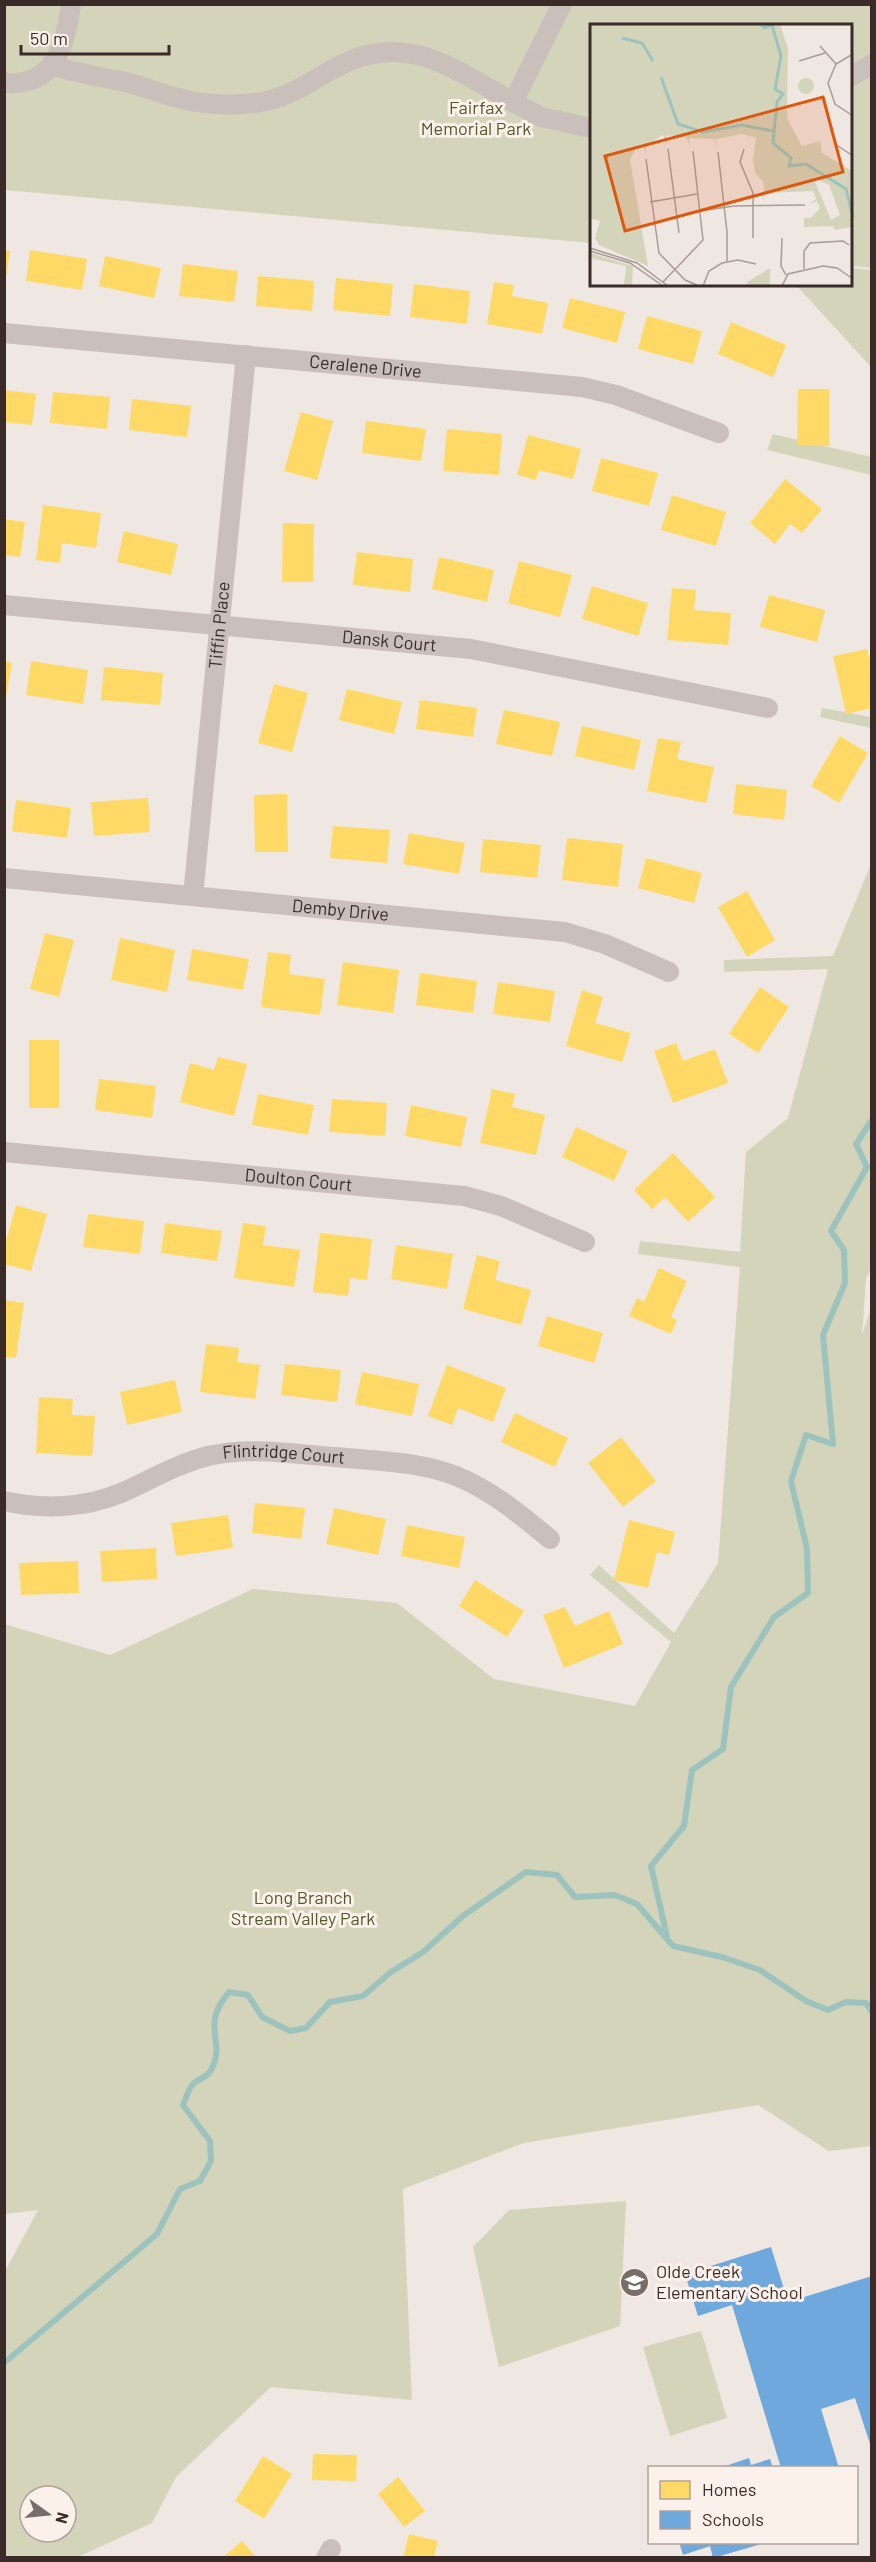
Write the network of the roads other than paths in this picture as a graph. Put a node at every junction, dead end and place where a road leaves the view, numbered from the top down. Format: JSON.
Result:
{"nodes":[{"id":1,"x":71,"y":4,"type":"edge"},
{"id":2,"x":562,"y":4,"type":"edge"},
{"id":3,"x":872,"y":64,"type":"edge"},
{"id":4,"x":51,"y":65,"type":"junction"},
{"id":5,"x":852,"y":76,"type":"edge"},
{"id":6,"x":4,"y":82,"type":"edge"},
{"id":7,"x":513,"y":102,"type":"junction"},
{"id":8,"x":590,"y":128,"type":"edge"},
{"id":9,"x":4,"y":333,"type":"edge"},
{"id":10,"x":246,"y":355,"type":"junction"},
{"id":11,"x":719,"y":433,"type":"dead end"},
{"id":12,"x":4,"y":605,"type":"edge"},
{"id":13,"x":219,"y":626,"type":"junction"},
{"id":14,"x":768,"y":708,"type":"dead end"},
{"id":15,"x":4,"y":878,"type":"edge"},
{"id":16,"x":193,"y":896,"type":"junction"},
{"id":17,"x":669,"y":972,"type":"dead end"},
{"id":18,"x":4,"y":1152,"type":"edge"},
{"id":19,"x":585,"y":1242,"type":"dead end"},
{"id":20,"x":4,"y":1501,"type":"edge"},
{"id":21,"x":550,"y":1539,"type":"dead end"}],
"edges":[{"from":1,"to":4,"type":"street"},
{"from":2,"to":7,"type":"street"},
{"from":3,"to":5,"type":"street"},
{"from":4,"to":6,"type":"street"},
{"from":4,"to":7,"type":"street"},
{"from":7,"to":8,"type":"street"},
{"from":9,"to":10,"type":"street","name":"Ceralene Drive"},
{"from":10,"to":11,"type":"street","name":"Ceralene Drive"},
{"from":10,"to":13,"type":"street","name":"Tiffin Place"},
{"from":12,"to":13,"type":"street","name":"Dansk Court"},
{"from":13,"to":14,"type":"street","name":"Dansk Court"},
{"from":13,"to":16,"type":"street","name":"Tiffin Place"},
{"from":15,"to":16,"type":"street","name":"Demby Drive"},
{"from":16,"to":17,"type":"street","name":"Demby Drive"},
{"from":18,"to":19,"type":"street","name":"Doulton Court"},
{"from":20,"to":21,"type":"street","name":"Flintridge Court"}]}
